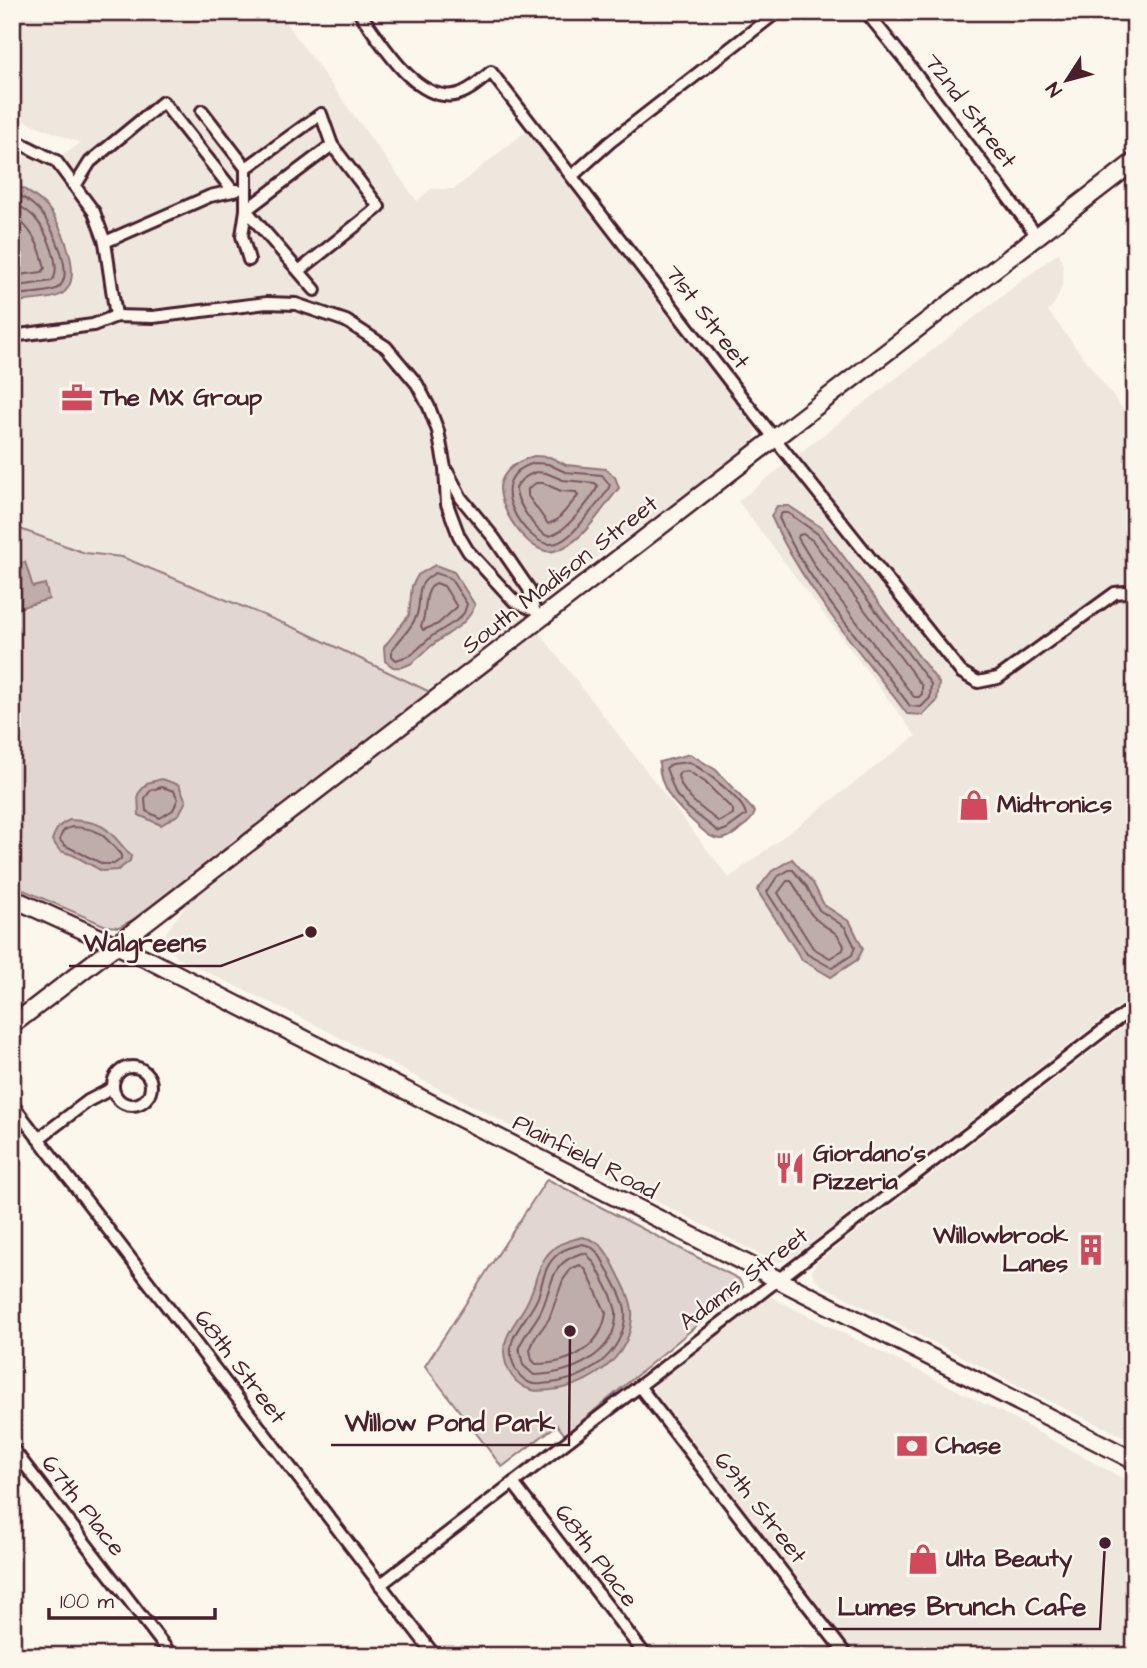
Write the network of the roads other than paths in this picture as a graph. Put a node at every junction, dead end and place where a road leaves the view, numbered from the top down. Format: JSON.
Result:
{"nodes":[{"id":1,"x":359,"y":12,"type":"edge"},
{"id":2,"x":777,"y":12,"type":"edge"},
{"id":3,"x":866,"y":12,"type":"edge"},
{"id":4,"x":202,"y":111,"type":"dead end"},
{"id":5,"x":12,"y":139,"type":"edge"},
{"id":6,"x":332,"y":145,"type":"junction"},
{"id":7,"x":1135,"y":161,"type":"edge"},
{"id":8,"x":246,"y":168,"type":"junction"},
{"id":9,"x":572,"y":176,"type":"junction"},
{"id":10,"x":75,"y":186,"type":"junction"},
{"id":11,"x":246,"y":189,"type":"junction"},
{"id":12,"x":233,"y":191,"type":"junction"},
{"id":13,"x":246,"y":210,"type":"junction"},
{"id":14,"x":1037,"y":236,"type":"junction"},
{"id":15,"x":105,"y":242,"type":"junction"},
{"id":16,"x":248,"y":260,"type":"dead end"},
{"id":17,"x":299,"y":271,"type":"junction"},
{"id":18,"x":315,"y":289,"type":"dead end"},
{"id":19,"x":116,"y":316,"type":"junction"},
{"id":20,"x":12,"y":335,"type":"edge"},
{"id":21,"x":776,"y":438,"type":"junction"},
{"id":22,"x":445,"y":468,"type":"junction"},
{"id":23,"x":1135,"y":591,"type":"edge"},
{"id":24,"x":12,"y":898,"type":"edge"},
{"id":25,"x":117,"y":944,"type":"junction"},
{"id":26,"x":1135,"y":1006,"type":"edge"},
{"id":27,"x":12,"y":1025,"type":"edge"},
{"id":28,"x":113,"y":1088,"type":"dead end"},
{"id":29,"x":12,"y":1104,"type":"edge"},
{"id":30,"x":38,"y":1139,"type":"junction"},
{"id":31,"x":778,"y":1281,"type":"junction"},
{"id":32,"x":639,"y":1386,"type":"junction"},
{"id":33,"x":12,"y":1448,"type":"edge"},
{"id":34,"x":1135,"y":1461,"type":"edge"},
{"id":35,"x":513,"y":1483,"type":"junction"},
{"id":36,"x":380,"y":1585,"type":"junction"},
{"id":37,"x":172,"y":1656,"type":"edge"},
{"id":38,"x":435,"y":1656,"type":"edge"},
{"id":39,"x":646,"y":1656,"type":"edge"},
{"id":40,"x":847,"y":1656,"type":"edge"}],
"edges":[{"from":1,"to":9,"type":"street","name":"71st Street"},
{"from":2,"to":9,"type":"street"},
{"from":3,"to":14,"type":"street","name":"72nd Street"},
{"from":4,"to":8,"type":"street"},
{"from":5,"to":10,"type":"street"},
{"from":6,"to":8,"type":"street"},
{"from":6,"to":13,"type":"street"},
{"from":6,"to":17,"type":"street"},
{"from":7,"to":14,"type":"street","name":"South Madison Street"},
{"from":8,"to":11,"type":"street"},
{"from":9,"to":21,"type":"street","name":"71st Street"},
{"from":10,"to":12,"type":"street"},
{"from":10,"to":15,"type":"street"},
{"from":11,"to":12,"type":"street"},
{"from":11,"to":13,"type":"street"},
{"from":12,"to":15,"type":"street"},
{"from":13,"to":16,"type":"street"},
{"from":13,"to":17,"type":"street"},
{"from":14,"to":21,"type":"street","name":"South Madison Street"},
{"from":15,"to":19,"type":"street"},
{"from":17,"to":18,"type":"street"},
{"from":19,"to":20,"type":"street"},
{"from":19,"to":22,"type":"street"},
{"from":21,"to":23,"type":"street","name":"71st Street"},
{"from":21,"to":25,"type":"street","name":"South Madison Street"},
{"from":22,"to":22,"type":"street"},
{"from":24,"to":25,"type":"street","name":"Plainfield Road"},
{"from":25,"to":27,"type":"street","name":"South Madison Street"},
{"from":25,"to":31,"type":"street","name":"Plainfield Road"},
{"from":26,"to":31,"type":"street","name":"Adams Street"},
{"from":28,"to":30,"type":"street"},
{"from":29,"to":30,"type":"street","name":"68th Street"},
{"from":30,"to":36,"type":"street","name":"68th Street"},
{"from":31,"to":32,"type":"street","name":"Adams Street"},
{"from":31,"to":34,"type":"street","name":"Plainfield Road"},
{"from":32,"to":35,"type":"street","name":"Adams Street"},
{"from":32,"to":40,"type":"street","name":"69th Street"},
{"from":33,"to":37,"type":"street","name":"67th Place"},
{"from":35,"to":36,"type":"street","name":"Adams Street"},
{"from":35,"to":39,"type":"street","name":"68th Place"},
{"from":36,"to":38,"type":"street","name":"68th Street"}]}
